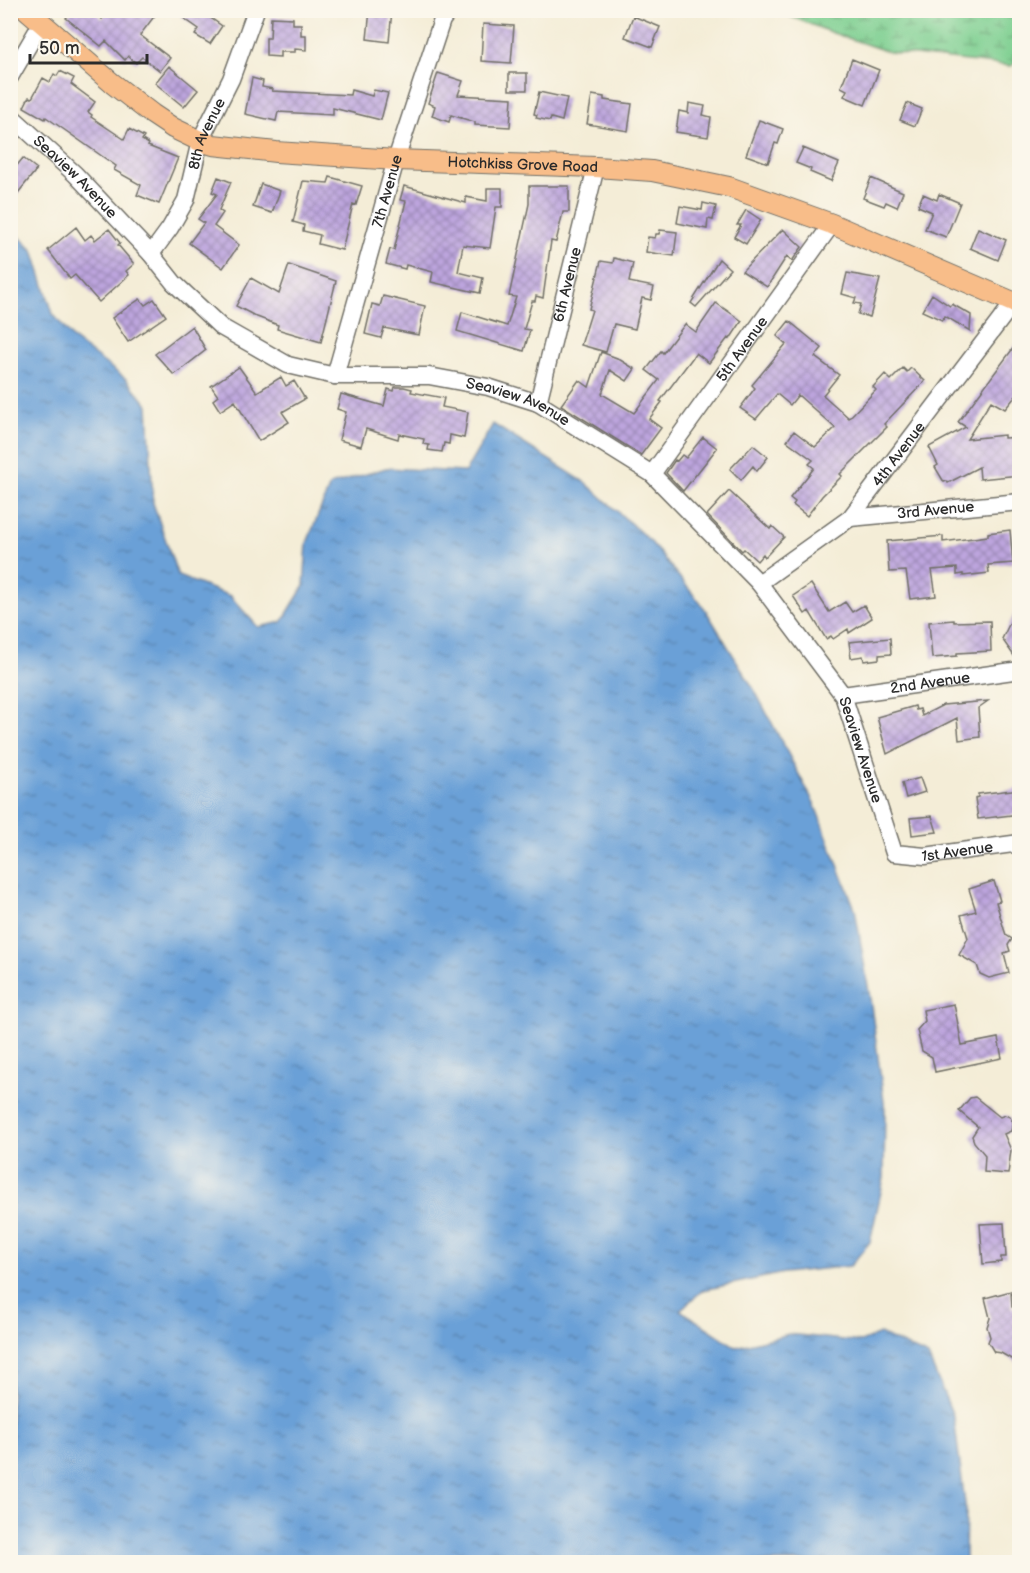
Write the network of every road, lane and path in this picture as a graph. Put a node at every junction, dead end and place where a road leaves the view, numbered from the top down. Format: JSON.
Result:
{"nodes":[{"id":1,"x":256,"y":10,"type":"edge"},
{"id":2,"x":450,"y":10,"type":"edge"},
{"id":3,"x":34,"y":17,"type":"edge"},
{"id":4,"x":10,"y":77,"type":"edge"},
{"id":5,"x":10,"y":115,"type":"edge"},
{"id":6,"x":200,"y":141,"type":"junction"},
{"id":7,"x":396,"y":160,"type":"junction"},
{"id":8,"x":596,"y":167,"type":"junction"},
{"id":9,"x":832,"y":224,"type":"junction"},
{"id":10,"x":151,"y":254,"type":"junction"},
{"id":11,"x":1017,"y":303,"type":"edge"},
{"id":12,"x":335,"y":376,"type":"junction"},
{"id":13,"x":538,"y":403,"type":"junction"},
{"id":14,"x":652,"y":474,"type":"junction"},
{"id":15,"x":1020,"y":502,"type":"edge"},
{"id":16,"x":850,"y":518,"type":"junction"},
{"id":17,"x":759,"y":583,"type":"junction"},
{"id":18,"x":1020,"y":670,"type":"edge"},
{"id":19,"x":843,"y":695,"type":"junction"},
{"id":20,"x":1020,"y":843,"type":"edge"},
{"id":21,"x":894,"y":853,"type":"joint"}],
"edges":[{"from":1,"to":6,"type":"street","name":"8th Avenue"},
{"from":2,"to":7,"type":"street","name":"7th Avenue"},
{"from":3,"to":4,"type":"street"},
{"from":3,"to":6,"type":"main road","name":"Hotchkiss Grove Road"},
{"from":5,"to":10,"type":"street","name":"Seaview Avenue"},
{"from":6,"to":7,"type":"main road","name":"Hotchkiss Grove Road"},
{"from":6,"to":10,"type":"street","name":"8th Avenue"},
{"from":7,"to":8,"type":"main road","name":"Hotchkiss Grove Road"},
{"from":7,"to":12,"type":"street","name":"7th Avenue"},
{"from":8,"to":9,"type":"main road","name":"Hotchkiss Grove Road"},
{"from":8,"to":13,"type":"street","name":"6th Avenue"},
{"from":9,"to":11,"type":"main road","name":"Hotchkiss Grove Road"},
{"from":9,"to":14,"type":"street","name":"5th Avenue"},
{"from":10,"to":12,"type":"street","name":"Seaview Avenue"},
{"from":11,"to":16,"type":"street","name":"4th Avenue"},
{"from":12,"to":13,"type":"street","name":"Seaview Avenue"},
{"from":13,"to":14,"type":"street","name":"Seaview Avenue"},
{"from":14,"to":17,"type":"street","name":"Seaview Avenue"},
{"from":15,"to":16,"type":"street","name":"3rd Avenue"},
{"from":16,"to":17,"type":"street","name":"4th Avenue"},
{"from":17,"to":19,"type":"street","name":"Seaview Avenue"},
{"from":18,"to":19,"type":"street","name":"2nd Avenue"},
{"from":19,"to":21,"type":"street","name":"Seaview Avenue"},
{"from":20,"to":21,"type":"street","name":"1st Avenue"}]}
